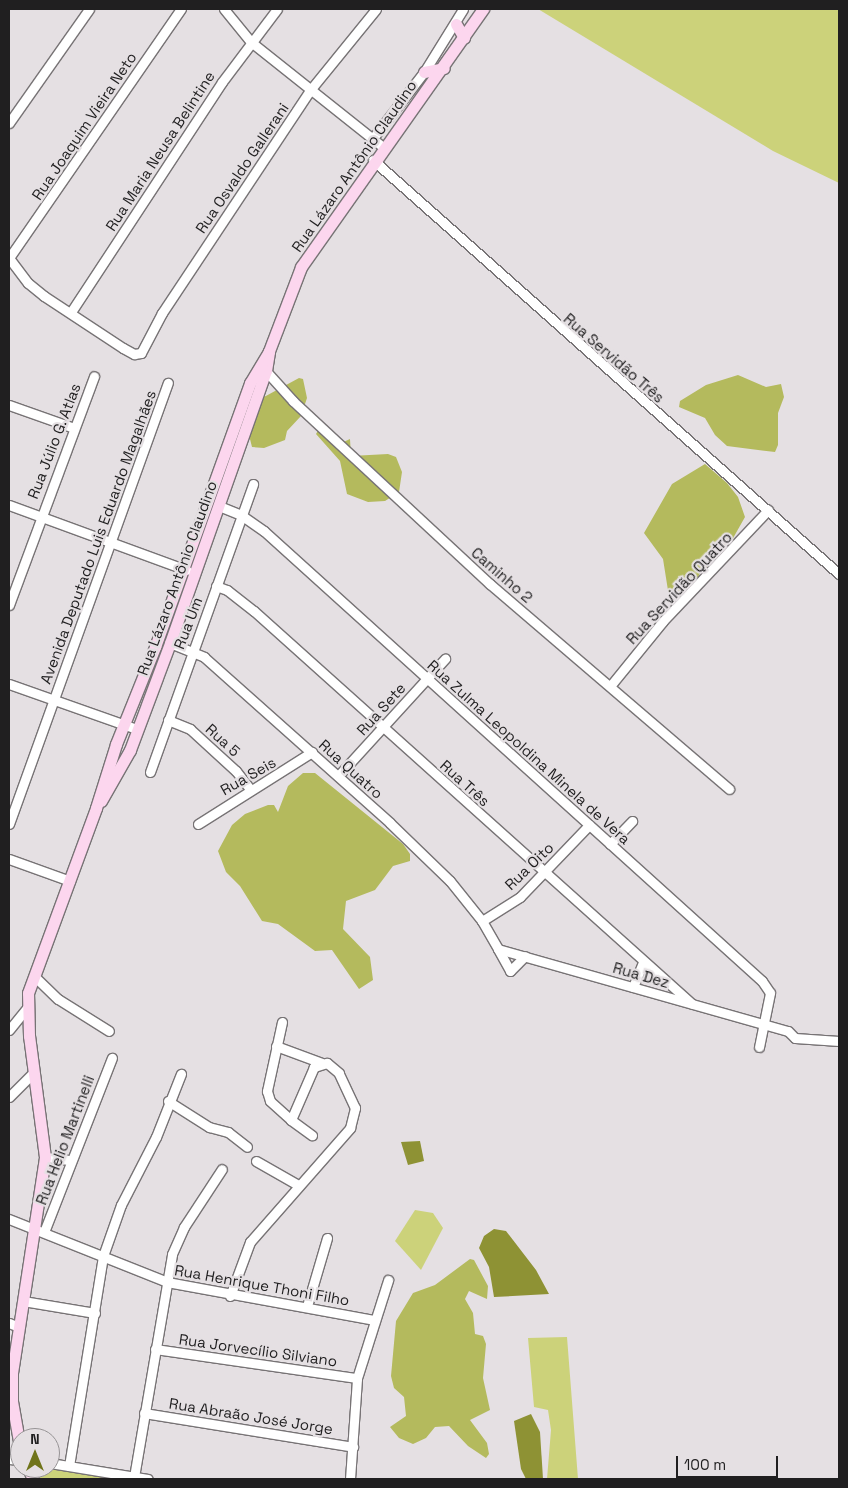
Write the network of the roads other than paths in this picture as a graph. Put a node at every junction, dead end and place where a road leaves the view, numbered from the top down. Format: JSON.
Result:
{"nodes":[{"id":1,"x":89,"y":9,"type":"edge"},
{"id":2,"x":181,"y":9,"type":"edge"},
{"id":3,"x":224,"y":9,"type":"edge"},
{"id":4,"x":277,"y":9,"type":"edge"},
{"id":5,"x":376,"y":9,"type":"edge"},
{"id":6,"x":463,"y":9,"type":"edge"},
{"id":7,"x":482,"y":9,"type":"edge"},
{"id":8,"x":456,"y":24,"type":"junction"},
{"id":9,"x":464,"y":38,"type":"junction"},
{"id":10,"x":251,"y":42,"type":"junction"},
{"id":11,"x":444,"y":68,"type":"junction"},
{"id":12,"x":424,"y":72,"type":"junction"},
{"id":13,"x":311,"y":89,"type":"junction"},
{"id":14,"x":9,"y":123,"type":"edge"},
{"id":15,"x":373,"y":138,"type":"junction"},
{"id":16,"x":383,"y":147,"type":"junction"},
{"id":17,"x":373,"y":160,"type":"junction"},
{"id":18,"x":9,"y":258,"type":"edge"},
{"id":19,"x":71,"y":312,"type":"junction"},
{"id":20,"x":269,"y":351,"type":"junction"},
{"id":21,"x":266,"y":372,"type":"junction"},
{"id":22,"x":94,"y":376,"type":"dead end"},
{"id":23,"x":168,"y":383,"type":"dead end"},
{"id":24,"x":9,"y":405,"type":"edge"},
{"id":25,"x":74,"y":428,"type":"junction"},
{"id":26,"x":253,"y":484,"type":"dead end"},
{"id":27,"x":9,"y":505,"type":"edge"},
{"id":28,"x":219,"y":506,"type":"junction"},
{"id":29,"x":768,"y":510,"type":"junction"},
{"id":30,"x":241,"y":515,"type":"junction"},
{"id":31,"x":40,"y":517,"type":"junction"},
{"id":32,"x":111,"y":543,"type":"junction"},
{"id":33,"x":182,"y":568,"type":"junction"},
{"id":34,"x":195,"y":573,"type":"junction"},
{"id":35,"x":839,"y":574,"type":"edge"},
{"id":36,"x":216,"y":586,"type":"junction"},
{"id":37,"x":9,"y":605,"type":"edge"},
{"id":38,"x":170,"y":643,"type":"junction"},
{"id":39,"x":192,"y":650,"type":"junction"},
{"id":40,"x":445,"y":660,"type":"dead end"},
{"id":41,"x":427,"y":679,"type":"junction"},
{"id":42,"x":9,"y":684,"type":"edge"},
{"id":43,"x":611,"y":685,"type":"junction"},
{"id":44,"x":54,"y":700,"type":"junction"},
{"id":45,"x":168,"y":720,"type":"junction"},
{"id":46,"x":125,"y":725,"type":"junction"},
{"id":47,"x":382,"y":728,"type":"junction"},
{"id":48,"x":137,"y":729,"type":"junction"},
{"id":49,"x":312,"y":752,"type":"junction"},
{"id":50,"x":150,"y":772,"type":"dead end"},
{"id":51,"x":338,"y":776,"type":"junction"},
{"id":52,"x":729,"y":789,"type":"dead end"},
{"id":53,"x":251,"y":790,"type":"junction"},
{"id":54,"x":96,"y":808,"type":"junction"},
{"id":55,"x":632,"y":821,"type":"dead end"},
{"id":56,"x":9,"y":824,"type":"edge"},
{"id":57,"x":198,"y":824,"type":"dead end"},
{"id":58,"x":588,"y":825,"type":"junction"},
{"id":59,"x":610,"y":844,"type":"junction"},
{"id":60,"x":9,"y":859,"type":"edge"},
{"id":61,"x":544,"y":873,"type":"junction"},
{"id":62,"x":70,"y":881,"type":"junction"},
{"id":63,"x":482,"y":921,"type":"junction"},
{"id":64,"x":498,"y":950,"type":"junction"},
{"id":65,"x":525,"y":956,"type":"junction"},
{"id":66,"x":644,"y":962,"type":"junction"},
{"id":67,"x":34,"y":976,"type":"junction"},
{"id":68,"x":666,"y":979,"type":"junction"},
{"id":69,"x":633,"y":987,"type":"junction"},
{"id":70,"x":661,"y":995,"type":"junction"},
{"id":71,"x":692,"y":1004,"type":"junction"},
{"id":72,"x":27,"y":1008,"type":"junction"},
{"id":73,"x":282,"y":1022,"type":"dead end"},
{"id":74,"x":764,"y":1025,"type":"junction"},
{"id":75,"x":9,"y":1030,"type":"edge"},
{"id":76,"x":108,"y":1031,"type":"dead end"},
{"id":77,"x":839,"y":1042,"type":"edge"},
{"id":78,"x":276,"y":1046,"type":"junction"},
{"id":79,"x":759,"y":1047,"type":"dead end"},
{"id":80,"x":112,"y":1058,"type":"dead end"},
{"id":81,"x":322,"y":1063,"type":"junction"},
{"id":82,"x":34,"y":1072,"type":"junction"},
{"id":83,"x":181,"y":1074,"type":"dead end"},
{"id":84,"x":9,"y":1097,"type":"edge"},
{"id":85,"x":168,"y":1101,"type":"junction"},
{"id":86,"x":291,"y":1120,"type":"junction"},
{"id":87,"x":312,"y":1135,"type":"dead end"},
{"id":88,"x":247,"y":1147,"type":"dead end"},
{"id":89,"x":45,"y":1157,"type":"junction"},
{"id":90,"x":71,"y":1160,"type":"junction"},
{"id":91,"x":256,"y":1161,"type":"dead end"},
{"id":92,"x":222,"y":1169,"type":"dead end"},
{"id":93,"x":298,"y":1185,"type":"junction"},
{"id":94,"x":9,"y":1219,"type":"edge"},
{"id":95,"x":40,"y":1230,"type":"junction"},
{"id":96,"x":327,"y":1238,"type":"dead end"},
{"id":97,"x":103,"y":1256,"type":"junction"},
{"id":98,"x":388,"y":1280,"type":"dead end"},
{"id":99,"x":167,"y":1282,"type":"junction"},
{"id":100,"x":230,"y":1296,"type":"junction"},
{"id":101,"x":23,"y":1302,"type":"junction"},
{"id":102,"x":307,"y":1306,"type":"junction"},
{"id":103,"x":95,"y":1314,"type":"junction"},
{"id":104,"x":374,"y":1320,"type":"junction"},
{"id":105,"x":14,"y":1325,"type":"edge"},
{"id":106,"x":155,"y":1349,"type":"junction"},
{"id":107,"x":10,"y":1372,"type":"edge"},
{"id":108,"x":357,"y":1378,"type":"junction"},
{"id":109,"x":144,"y":1413,"type":"junction"},
{"id":110,"x":17,"y":1428,"type":"edge"},
{"id":111,"x":353,"y":1447,"type":"junction"},
{"id":112,"x":60,"y":1465,"type":"edge"},
{"id":113,"x":69,"y":1466,"type":"junction"},
{"id":114,"x":134,"y":1477,"type":"junction"},
{"id":115,"x":148,"y":1479,"type":"edge"},
{"id":116,"x":350,"y":1479,"type":"edge"}],
"edges":[{"from":1,"to":14,"type":"street"},
{"from":2,"to":18,"type":"street","name":"Rua Joaquim Vieira Neto"},
{"from":3,"to":10,"type":"street"},
{"from":4,"to":10,"type":"street","name":"Rua Maria Neusa Belintine"},
{"from":5,"to":13,"type":"street","name":"Rua Osvaldo Gallerani"},
{"from":6,"to":8,"type":"street"},
{"from":7,"to":9,"type":"main road","name":"Rua Lázaro Antônio Claudino"},
{"from":8,"to":9,"type":"main road"},
{"from":8,"to":12,"type":"street"},
{"from":9,"to":11,"type":"main road","name":"Rua Lázaro Antônio Claudino"},
{"from":10,"to":13,"type":"street"},
{"from":10,"to":19,"type":"street","name":"Rua Maria Neusa Belintine"},
{"from":11,"to":12,"type":"main road"},
{"from":11,"to":16,"type":"main road","name":"Rua Lázaro Antônio Claudino"},
{"from":12,"to":15,"type":"street"},
{"from":13,"to":15,"type":"street"},
{"from":13,"to":19,"type":"street","name":"Rua Osvaldo Gallerani"},
{"from":15,"to":16,"type":"street"},
{"from":16,"to":17,"type":"main road","name":"Rua Lázaro Antônio Claudino"},
{"from":17,"to":20,"type":"main road","name":"Rua Lázaro Antônio Claudino"},
{"from":17,"to":29,"type":"street","name":"Rua Servidão Três"},
{"from":18,"to":19,"type":"street"},
{"from":20,"to":21,"type":"main road","name":"Rua Lázaro Antônio Claudino"},
{"from":20,"to":33,"type":"main road","name":"Rua Lázaro Antônio Claudino"},
{"from":21,"to":28,"type":"main road","name":"Rua Lázaro Antônio Claudino"},
{"from":21,"to":43,"type":"street","name":"Caminho 2"},
{"from":22,"to":25,"type":"street","name":"Rua Júlio G. Atlas"},
{"from":23,"to":32,"type":"street","name":"Avenida Deputado Luis Eduardo Magalhães"},
{"from":24,"to":25,"type":"street"},
{"from":25,"to":31,"type":"street","name":"Rua Júlio G. Atlas"},
{"from":26,"to":30,"type":"street","name":"Rua Um"},
{"from":27,"to":31,"type":"street","name":"Rua Júlio G. Atlas"},
{"from":28,"to":30,"type":"street","name":"Rua Zulma Leopoldina Minela de Vera"},
{"from":28,"to":34,"type":"main road","name":"Rua Lázaro Antônio Claudino"},
{"from":29,"to":35,"type":"street","name":"Rua Servidão Três"},
{"from":29,"to":43,"type":"street","name":"Rua Servidão Quatro"},
{"from":30,"to":36,"type":"street","name":"Rua Um"},
{"from":30,"to":41,"type":"street","name":"Rua Zulma Leopoldina Minela de Vera"},
{"from":31,"to":32,"type":"street","name":"Rua Júlio G. Atlas"},
{"from":31,"to":37,"type":"street"},
{"from":32,"to":33,"type":"street","name":"Rua Júlio G. Atlas"},
{"from":32,"to":44,"type":"street","name":"Avenida Deputado Luis Eduardo Magalhães"},
{"from":33,"to":34,"type":"street","name":"Rua Júlio G. Atlas"},
{"from":33,"to":46,"type":"main road","name":"Rua Lázaro Antônio Claudino"},
{"from":34,"to":38,"type":"main road","name":"Rua Lázaro Antônio Claudino"},
{"from":36,"to":39,"type":"street","name":"Rua Um"},
{"from":36,"to":47,"type":"street","name":"Rua Três"},
{"from":38,"to":39,"type":"street","name":"Rua Quatro"},
{"from":38,"to":48,"type":"main road","name":"Rua Lázaro Antônio Claudino"},
{"from":39,"to":45,"type":"street","name":"Rua Um"},
{"from":39,"to":49,"type":"street","name":"Rua Quatro"},
{"from":40,"to":41,"type":"street","name":"Rua Sete"},
{"from":41,"to":47,"type":"street","name":"Rua Sete"},
{"from":41,"to":58,"type":"street","name":"Rua Zulma Leopoldina Minela de Vera"},
{"from":42,"to":44,"type":"street"},
{"from":43,"to":52,"type":"street","name":"Caminho 2"},
{"from":44,"to":46,"type":"street"},
{"from":44,"to":56,"type":"street","name":"Avenida Deputado Luis Eduardo Magalhães"},
{"from":45,"to":50,"type":"street","name":"Rua Um"},
{"from":45,"to":53,"type":"street","name":"Rua 5"},
{"from":46,"to":48,"type":"street"},
{"from":46,"to":54,"type":"main road","name":"Rua Lázaro Antônio Claudino"},
{"from":47,"to":51,"type":"street","name":"Rua Sete"},
{"from":47,"to":61,"type":"street","name":"Rua Três"},
{"from":48,"to":54,"type":"main road","name":"Rua Lázaro Antônio Claudino"},
{"from":49,"to":51,"type":"street","name":"Rua Quatro"},
{"from":49,"to":53,"type":"street","name":"Rua Seis"},
{"from":51,"to":63,"type":"street","name":"Rua Quatro"},
{"from":53,"to":57,"type":"street","name":"Rua Seis"},
{"from":54,"to":62,"type":"main road","name":"Rua Lázaro Antônio Claudino"},
{"from":55,"to":59,"type":"street"},
{"from":58,"to":59,"type":"street","name":"Rua Zulma Leopoldina Minela de Vera"},
{"from":58,"to":61,"type":"street","name":"Rua Oito"},
{"from":59,"to":74,"type":"street","name":"Rua Zulma Leopoldina Minela de Vera"},
{"from":60,"to":62,"type":"street"},
{"from":61,"to":63,"type":"street","name":"Rua Oito"},
{"from":61,"to":66,"type":"street","name":"Rua Três"},
{"from":62,"to":67,"type":"main road","name":"Rua Lázaro Antônio Claudino"},
{"from":63,"to":64,"type":"street","name":"Rua Quatro"},
{"from":64,"to":65,"type":"street","name":"Rua Dez"},
{"from":64,"to":65,"type":"street"},
{"from":65,"to":69,"type":"street","name":"Rua Dez"},
{"from":66,"to":68,"type":"street","name":"Rua Três"},
{"from":66,"to":69,"type":"street"},
{"from":67,"to":72,"type":"main road","name":"Rua Lázaro Antônio Claudino"},
{"from":67,"to":76,"type":"street"},
{"from":68,"to":70,"type":"street"},
{"from":68,"to":71,"type":"street","name":"Rua Três"},
{"from":69,"to":70,"type":"street","name":"Rua Dez"},
{"from":70,"to":71,"type":"street","name":"Rua Dez"},
{"from":71,"to":74,"type":"street","name":"Rua Dez"},
{"from":72,"to":75,"type":"street"},
{"from":72,"to":82,"type":"main road","name":"Rua Lázaro Antônio Claudino"},
{"from":73,"to":78,"type":"street"},
{"from":74,"to":77,"type":"street","name":"Rua Dez"},
{"from":74,"to":79,"type":"street","name":"Rua Zulma Leopoldina Minela de Vera"},
{"from":78,"to":81,"type":"street"},
{"from":78,"to":86,"type":"street"},
{"from":80,"to":90,"type":"street","name":"Rua Helio Martinelli"},
{"from":81,"to":86,"type":"street"},
{"from":81,"to":93,"type":"street"},
{"from":82,"to":84,"type":"street"},
{"from":82,"to":89,"type":"main road","name":"Rua Lázaro Antônio Claudino"},
{"from":83,"to":85,"type":"street"},
{"from":85,"to":88,"type":"street"},
{"from":85,"to":97,"type":"street"},
{"from":86,"to":87,"type":"street"},
{"from":89,"to":90,"type":"street"},
{"from":89,"to":95,"type":"main road","name":"Rua Lázaro Antônio Claudino"},
{"from":90,"to":95,"type":"street","name":"Rua Helio Martinelli"},
{"from":91,"to":93,"type":"street"},
{"from":92,"to":99,"type":"street"},
{"from":93,"to":100,"type":"street"},
{"from":94,"to":95,"type":"street","name":"Rua Henrique Thoni Filho"},
{"from":95,"to":97,"type":"street","name":"Rua Henrique Thoni Filho"},
{"from":95,"to":101,"type":"main road","name":"Rua Lázaro Antônio Claudino"},
{"from":96,"to":102,"type":"street"},
{"from":97,"to":99,"type":"street","name":"Rua Henrique Thoni Filho"},
{"from":97,"to":103,"type":"street"},
{"from":98,"to":104,"type":"street"},
{"from":99,"to":100,"type":"street","name":"Rua Henrique Thoni Filho"},
{"from":99,"to":106,"type":"street"},
{"from":100,"to":102,"type":"street","name":"Rua Henrique Thoni Filho"},
{"from":101,"to":103,"type":"street"},
{"from":101,"to":105,"type":"main road","name":"Rua Lázaro Antônio Claudino"},
{"from":102,"to":104,"type":"street","name":"Rua Henrique Thoni Filho"},
{"from":103,"to":113,"type":"street"},
{"from":104,"to":108,"type":"street"},
{"from":105,"to":107,"type":"main road","name":"Rua Lázaro Antônio Claudino"},
{"from":106,"to":108,"type":"street","name":"Rua Jorvecílio Silviano"},
{"from":106,"to":109,"type":"street"},
{"from":107,"to":110,"type":"main road","name":"Rua Lázaro Antônio Claudino"},
{"from":108,"to":111,"type":"street"},
{"from":109,"to":111,"type":"street","name":"Rua Abraão José Jorge"},
{"from":109,"to":114,"type":"street"},
{"from":111,"to":116,"type":"street"},
{"from":112,"to":113,"type":"street"},
{"from":113,"to":114,"type":"street"},
{"from":114,"to":115,"type":"street"}]}
